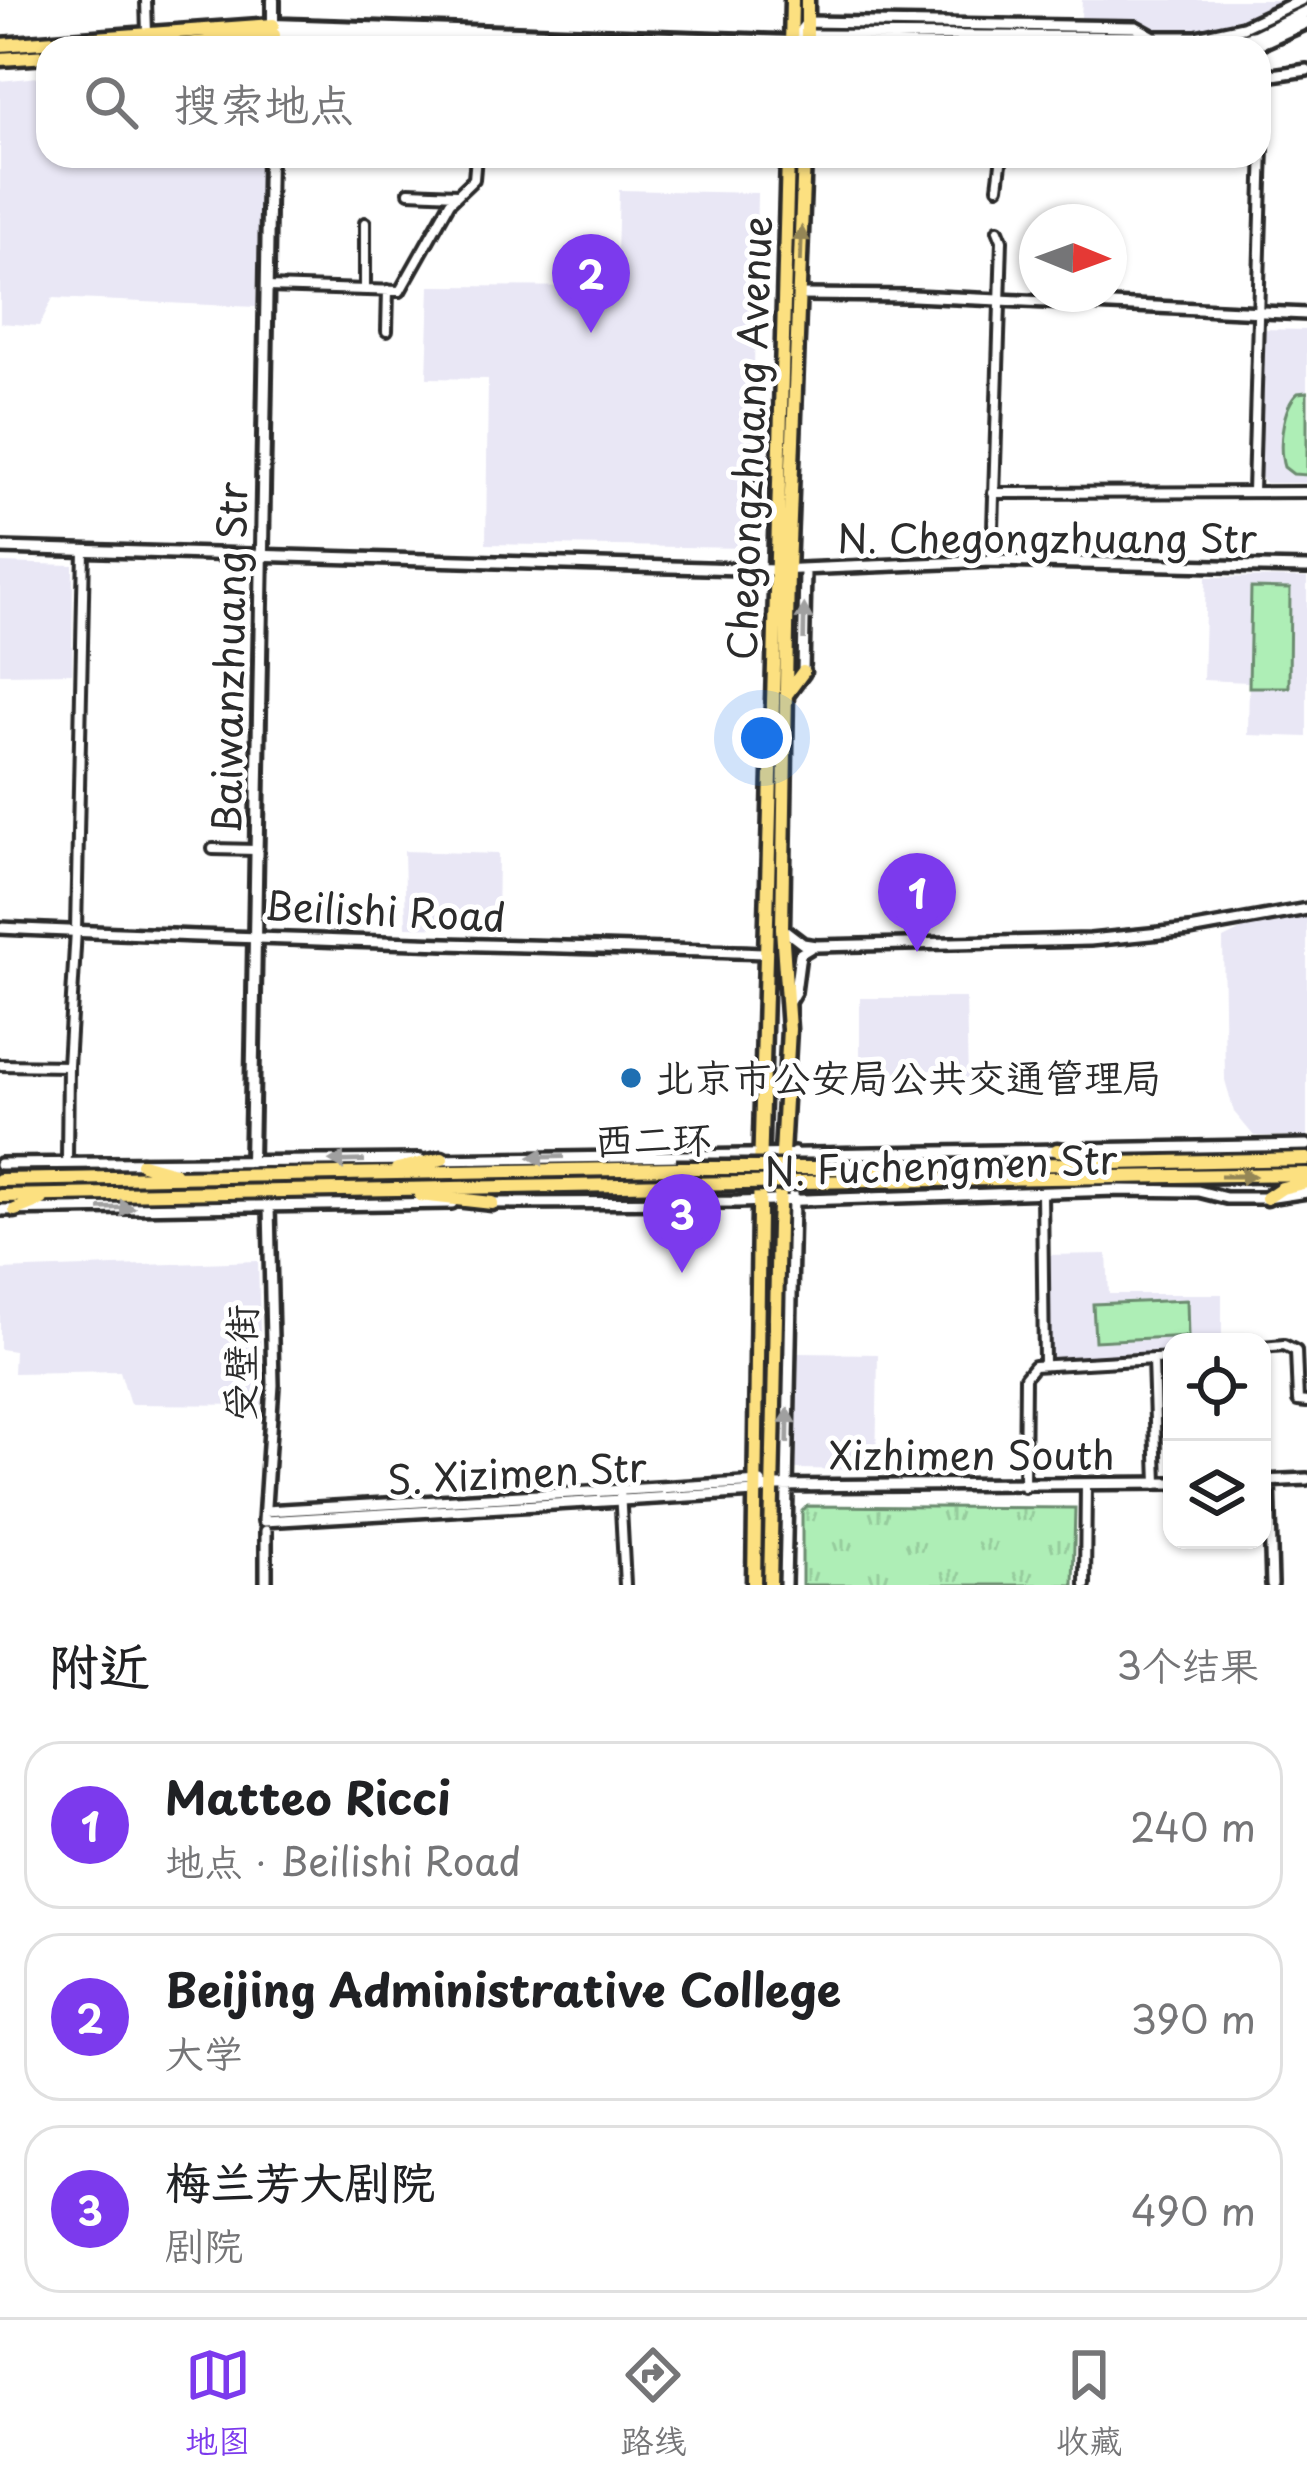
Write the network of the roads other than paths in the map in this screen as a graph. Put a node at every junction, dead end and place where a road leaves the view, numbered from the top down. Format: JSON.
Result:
{"nodes":[{"id":1,"x":146,"y":0,"type":"edge"},
{"id":2,"x":273,"y":0,"type":"edge"},
{"id":3,"x":792,"y":0,"type":"edge"},
{"id":4,"x":807,"y":0,"type":"edge"},
{"id":5,"x":1301,"y":11,"type":"edge"},
{"id":6,"x":928,"y":24,"type":"junction"},
{"id":7,"x":147,"y":36,"type":"edge"},
{"id":8,"x":273,"y":36,"type":"edge"},
{"id":9,"x":791,"y":36,"type":"edge"},
{"id":10,"x":807,"y":36,"type":"edge"},
{"id":11,"x":816,"y":36,"type":"edge"},
{"id":12,"x":979,"y":36,"type":"edge"},
{"id":13,"x":1152,"y":36,"type":"edge"},
{"id":14,"x":1200,"y":36,"type":"edge"},
{"id":15,"x":1255,"y":36,"type":"edge"},
{"id":16,"x":1266,"y":36,"type":"edge"},
{"id":17,"x":36,"y":44,"type":"edge"},
{"id":18,"x":0,"y":45,"type":"edge"},
{"id":19,"x":36,"y":57,"type":"edge"},
{"id":20,"x":0,"y":59,"type":"edge"},
{"id":21,"x":1307,"y":74,"type":"edge"},
{"id":22,"x":1271,"y":76,"type":"edge"},
{"id":23,"x":269,"y":168,"type":"edge"},
{"id":24,"x":475,"y":168,"type":"edge"},
{"id":25,"x":788,"y":168,"type":"edge"},
{"id":26,"x":804,"y":168,"type":"edge"},
{"id":27,"x":1000,"y":168,"type":"edge"},
{"id":28,"x":1260,"y":168,"type":"edge"},
{"id":29,"x":998,"y":187,"type":"dead end"},
{"id":30,"x":409,"y":192,"type":"dead end"},
{"id":31,"x":459,"y":194,"type":"junction"},
{"id":32,"x":365,"y":223,"type":"dead end"},
{"id":33,"x":998,"y":230,"type":"dead end"},
{"id":34,"x":266,"y":287,"type":"junction"},
{"id":35,"x":364,"y":290,"type":"junction"},
{"id":36,"x":388,"y":290,"type":"junction"},
{"id":37,"x":799,"y":295,"type":"junction"},
{"id":38,"x":998,"y":300,"type":"junction"},
{"id":39,"x":1258,"y":314,"type":"junction"},
{"id":40,"x":1307,"y":314,"type":"edge"},
{"id":41,"x":387,"y":331,"type":"dead end"},
{"id":42,"x":779,"y":455,"type":"junction"},
{"id":43,"x":763,"y":472,"type":"joint"},
{"id":44,"x":1253,"y":491,"type":"junction"},
{"id":45,"x":1307,"y":492,"type":"edge"},
{"id":46,"x":993,"y":493,"type":"junction"},
{"id":47,"x":0,"y":548,"type":"edge"},
{"id":48,"x":84,"y":550,"type":"junction"},
{"id":49,"x":262,"y":555,"type":"junction"},
{"id":50,"x":992,"y":561,"type":"junction"},
{"id":51,"x":1307,"y":568,"type":"edge"},
{"id":52,"x":760,"y":570,"type":"junction"},
{"id":53,"x":782,"y":570,"type":"junction"},
{"id":54,"x":805,"y":571,"type":"junction"},
{"id":55,"x":803,"y":672,"type":"joint"},
{"id":56,"x":785,"y":696,"type":"junction"},
{"id":57,"x":213,"y":849,"type":"dead end"},
{"id":58,"x":256,"y":850,"type":"junction"},
{"id":59,"x":1307,"y":909,"type":"edge"},
{"id":60,"x":0,"y":928,"type":"edge"},
{"id":61,"x":782,"y":928,"type":"junction"},
{"id":62,"x":76,"y":930,"type":"junction"},
{"id":63,"x":255,"y":935,"type":"junction"},
{"id":64,"x":816,"y":946,"type":"junction"},
{"id":65,"x":766,"y":953,"type":"junction"},
{"id":66,"x":789,"y":1002,"type":"junction"},
{"id":67,"x":0,"y":1065,"type":"edge"},
{"id":68,"x":68,"y":1066,"type":"junction"},
{"id":69,"x":1307,"y":1144,"type":"edge"},
{"id":70,"x":1057,"y":1150,"type":"junction"},
{"id":71,"x":761,"y":1153,"type":"junction"},
{"id":72,"x":789,"y":1153,"type":"junction"},
{"id":73,"x":67,"y":1156,"type":"dead end"},
{"id":74,"x":1307,"y":1159,"type":"edge"},
{"id":75,"x":442,"y":1160,"type":"junction"},
{"id":76,"x":251,"y":1162,"type":"junction"},
{"id":77,"x":1144,"y":1162,"type":"junction"},
{"id":78,"x":0,"y":1164,"type":"edge"},
{"id":79,"x":142,"y":1164,"type":"junction"},
{"id":80,"x":868,"y":1174,"type":"junction"},
{"id":81,"x":187,"y":1178,"type":"junction"},
{"id":82,"x":1307,"y":1178,"type":"edge"},
{"id":83,"x":0,"y":1180,"type":"edge"},
{"id":84,"x":365,"y":1183,"type":"junction"},
{"id":85,"x":1042,"y":1192,"type":"junction"},
{"id":86,"x":1307,"y":1192,"type":"edge"},
{"id":87,"x":0,"y":1196,"type":"edge"},
{"id":88,"x":51,"y":1196,"type":"junction"},
{"id":89,"x":1267,"y":1198,"type":"junction"},
{"id":90,"x":786,"y":1200,"type":"junction"},
{"id":91,"x":760,"y":1202,"type":"junction"},
{"id":92,"x":492,"y":1203,"type":"junction"},
{"id":93,"x":269,"y":1206,"type":"junction"},
{"id":94,"x":0,"y":1210,"type":"edge"},
{"id":95,"x":15,"y":1210,"type":"junction"},
{"id":96,"x":1271,"y":1347,"type":"edge"},
{"id":97,"x":1163,"y":1358,"type":"edge"},
{"id":98,"x":1154,"y":1359,"type":"junction"},
{"id":99,"x":1044,"y":1364,"type":"junction"},
{"id":100,"x":1307,"y":1402,"type":"edge"},
{"id":101,"x":1307,"y":1480,"type":"edge"},
{"id":102,"x":1271,"y":1481,"type":"edge"},
{"id":103,"x":1157,"y":1484,"type":"junction"},
{"id":104,"x":1163,"y":1484,"type":"edge"},
{"id":105,"x":1086,"y":1485,"type":"junction"},
{"id":106,"x":756,"y":1486,"type":"junction"},
{"id":107,"x":779,"y":1486,"type":"junction"},
{"id":108,"x":1024,"y":1487,"type":"junction"},
{"id":109,"x":620,"y":1494,"type":"junction"},
{"id":110,"x":265,"y":1521,"type":"junction"},
{"id":111,"x":1270,"y":1549,"type":"edge"},
{"id":112,"x":266,"y":1585,"type":"edge"},
{"id":113,"x":625,"y":1585,"type":"edge"},
{"id":114,"x":754,"y":1585,"type":"edge"},
{"id":115,"x":770,"y":1585,"type":"edge"},
{"id":116,"x":785,"y":1585,"type":"edge"},
{"id":117,"x":1085,"y":1585,"type":"edge"},
{"id":118,"x":1272,"y":1585,"type":"edge"}],
"edges":[{"from":1,"to":7,"type":"street"},
{"from":2,"to":8,"type":"main road"},
{"from":3,"to":9,"type":"main road"},
{"from":4,"to":10,"type":"main road"},
{"from":5,"to":14,"type":"street"},
{"from":5,"to":15,"type":"main road"},
{"from":5,"to":16,"type":"main road"},
{"from":6,"to":11,"type":"street"},
{"from":6,"to":12,"type":"street"},
{"from":6,"to":13,"type":"street"},
{"from":17,"to":18,"type":"main road"},
{"from":19,"to":20,"type":"main road"},
{"from":21,"to":22,"type":"street"},
{"from":23,"to":34,"type":"main road","name":"Baiwanzhuang Str"},
{"from":24,"to":31,"type":"street"},
{"from":25,"to":42,"type":"main road","name":"Chegongzhuang Avenue"},
{"from":37,"to":26,"type":"main road","name":"Chegongzhuang Avenue","one_way":true},
{"from":27,"to":29,"type":"street"},
{"from":28,"to":39,"type":"street"},
{"from":30,"to":31,"type":"street"},
{"from":31,"to":36,"type":"street"},
{"from":32,"to":35,"type":"street"},
{"from":33,"to":38,"type":"street"},
{"from":34,"to":35,"type":"street"},
{"from":34,"to":49,"type":"main road","name":"Baiwanzhuang Str"},
{"from":35,"to":36,"type":"street"},
{"from":36,"to":41,"type":"street"},
{"from":37,"to":38,"type":"street"},
{"from":37,"to":53,"type":"main road","name":"Chegongzhuang Avenue"},
{"from":38,"to":39,"type":"street"},
{"from":38,"to":46,"type":"street"},
{"from":39,"to":40,"type":"street"},
{"from":39,"to":44,"type":"street"},
{"from":42,"to":43,"type":"main road"},
{"from":42,"to":53,"type":"main road","name":"Chegongzhuang Avenue"},
{"from":43,"to":52,"type":"street"},
{"from":44,"to":45,"type":"street"},
{"from":44,"to":46,"type":"street"},
{"from":46,"to":50,"type":"street"},
{"from":47,"to":48,"type":"street","name":"N. Chegongzhuang Str"},
{"from":48,"to":49,"type":"street","name":"N. Chegongzhuang Str"},
{"from":48,"to":62,"type":"street"},
{"from":49,"to":52,"type":"street","name":"N. Chegongzhuang Str"},
{"from":49,"to":58,"type":"main road","name":"Baiwanzhuang Str"},
{"from":50,"to":51,"type":"street","name":"N. Chegongzhuang Str"},
{"from":50,"to":54,"type":"street","name":"N. Chegongzhuang Str"},
{"from":52,"to":53,"type":"street","name":"N. Chegongzhuang Str"},
{"from":53,"to":54,"type":"street","name":"N. Chegongzhuang Str"},
{"from":53,"to":56,"type":"main road","name":"Chegongzhuang Avenue"},
{"from":53,"to":65,"type":"main road","name":"Chegongzhuang Avenue"},
{"from":55,"to":54,"type":"street","one_way":true},
{"from":55,"to":56,"type":"main road"},
{"from":56,"to":61,"type":"main road","name":"Chegongzhuang Avenue"},
{"from":57,"to":58,"type":"street"},
{"from":58,"to":63,"type":"main road","name":"Baiwanzhuang Str"},
{"from":59,"to":64,"type":"street"},
{"from":60,"to":62,"type":"street","name":"Beilishi Road"},
{"from":61,"to":64,"type":"street"},
{"from":61,"to":66,"type":"main road","name":"Chegongzhuang Avenue"},
{"from":62,"to":63,"type":"street","name":"Beilishi Road"},
{"from":62,"to":68,"type":"street"},
{"from":63,"to":65,"type":"street","name":"Beilishi Road"},
{"from":63,"to":76,"type":"main road","name":"Baiwanzhuang Str"},
{"from":64,"to":66,"type":"street"},
{"from":65,"to":71,"type":"main road","name":"Chegongzhuang Avenue"},
{"from":66,"to":72,"type":"main road","name":"Chegongzhuang Avenue"},
{"from":67,"to":68,"type":"street"},
{"from":68,"to":73,"type":"street"},
{"from":69,"to":70,"type":"street","name":"N. Fuchengmen Str"},
{"from":70,"to":72,"type":"street","name":"N. Fuchengmen Str"},
{"from":70,"to":77,"type":"main road"},
{"from":71,"to":72,"type":"street","name":"N. Fuchengmen Str"},
{"from":71,"to":75,"type":"street","name":"N. Fuchengmen Str","one_way":true},
{"from":71,"to":91,"type":"main road","name":"Chegongzhuang Avenue"},
{"from":72,"to":90,"type":"main road","name":"Chegongzhuang Avenue"},
{"from":74,"to":77,"type":"main road","name":"西二环"},
{"from":75,"to":76,"type":"street","name":"N. Fuchengmen Str","one_way":true},
{"from":75,"to":84,"type":"main road"},
{"from":76,"to":79,"type":"street","name":"N. Fuchengmen Str"},
{"from":77,"to":80,"type":"main road","name":"西二环"},
{"from":78,"to":79,"type":"street","name":"N. Fuchengmen Str"},
{"from":79,"to":81,"type":"main road"},
{"from":80,"to":82,"type":"main road","name":"西二环","one_way":true},
{"from":80,"to":84,"type":"main road","name":"西二环","bridge":true},
{"from":80,"to":84,"type":"main road","name":"西二环","bridge":true},
{"from":81,"to":83,"type":"main road","name":"西二环"},
{"from":81,"to":84,"type":"main road","name":"西二环"},
{"from":82,"to":89,"type":"main road"},
{"from":84,"to":88,"type":"main road","name":"西二环"},
{"from":84,"to":92,"type":"main road"},
{"from":85,"to":89,"type":"street","name":"N. Fuchengmen Str"},
{"from":85,"to":90,"type":"street","name":"N. Fuchengmen Str"},
{"from":85,"to":99,"type":"street"},
{"from":86,"to":89,"type":"street","name":"N. Fuchengmen Str"},
{"from":87,"to":88,"type":"main road","name":"西二环"},
{"from":88,"to":95,"type":"main road"},
{"from":90,"to":91,"type":"street","name":"N. Fuchengmen Str"},
{"from":107,"to":90,"type":"main road","name":"Chegongzhuang Avenue","one_way":true},
{"from":91,"to":92,"type":"street","name":"N. Fuchengmen Str"},
{"from":91,"to":106,"type":"main road","name":"Chegongzhuang Avenue"},
{"from":92,"to":93,"type":"street","name":"N. Fuchengmen Str"},
{"from":95,"to":93,"type":"street","name":"N. Fuchengmen Str","one_way":true},
{"from":93,"to":110,"type":"street","name":"受壁街"},
{"from":94,"to":95,"type":"street","name":"N. Fuchengmen Str"},
{"from":96,"to":100,"type":"street"},
{"from":97,"to":98,"type":"street"},
{"from":98,"to":99,"type":"street"},
{"from":98,"to":103,"type":"street"},
{"from":99,"to":108,"type":"street"},
{"from":101,"to":102,"type":"street"},
{"from":103,"to":104,"type":"street","name":"Xizhimen South"},
{"from":103,"to":105,"type":"street","name":"Xizhimen South"},
{"from":105,"to":108,"type":"street","name":"Xizhimen South"},
{"from":105,"to":117,"type":"street"},
{"from":106,"to":107,"type":"street"},
{"from":106,"to":109,"type":"street"},
{"from":106,"to":114,"type":"main road","name":"Chegongzhuang Avenue"},
{"from":107,"to":108,"type":"street","name":"Xizhimen South"},
{"from":107,"to":115,"type":"main road","name":"Chegongzhuang Avenue"},
{"from":107,"to":116,"type":"street"},
{"from":109,"to":110,"type":"street"},
{"from":109,"to":113,"type":"street"},
{"from":110,"to":112,"type":"street","name":"受壁街"},
{"from":111,"to":118,"type":"street"}]}
